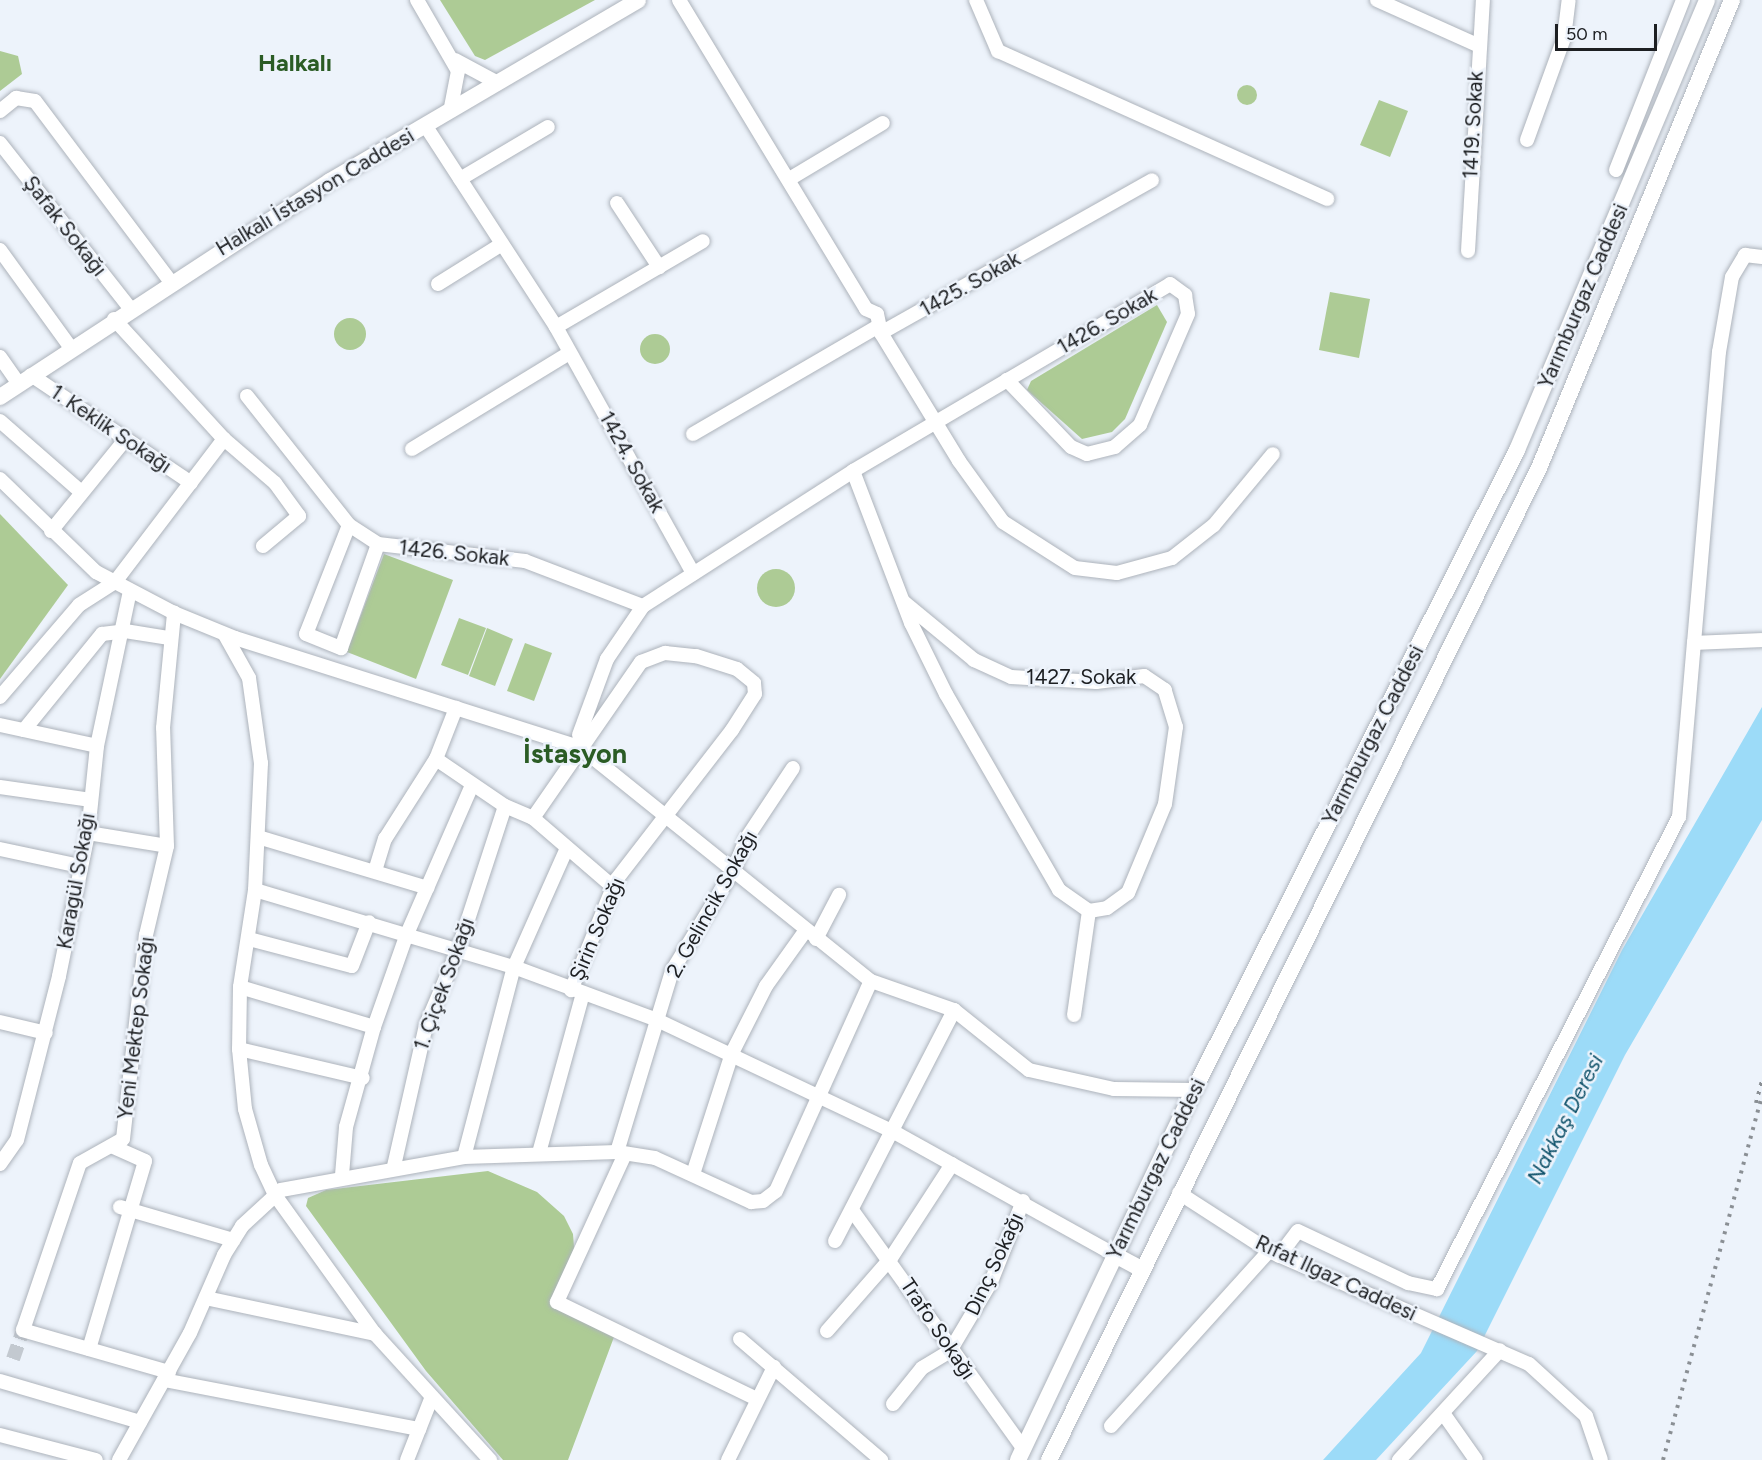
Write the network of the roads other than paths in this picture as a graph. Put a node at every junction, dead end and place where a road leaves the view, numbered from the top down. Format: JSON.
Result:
{"nodes":[{"id":1,"x":417,"y":0,"type":"edge"},
{"id":2,"x":639,"y":0,"type":"edge"},
{"id":3,"x":679,"y":0,"type":"edge"},
{"id":4,"x":976,"y":0,"type":"edge"},
{"id":5,"x":1377,"y":0,"type":"edge"},
{"id":6,"x":1483,"y":0,"type":"edge"},
{"id":7,"x":1569,"y":0,"type":"edge"},
{"id":8,"x":1683,"y":0,"type":"edge"},
{"id":9,"x":1707,"y":0,"type":"edge"},
{"id":10,"x":1732,"y":0,"type":"edge"},
{"id":11,"x":1477,"y":45,"type":"junction"},
{"id":12,"x":453,"y":58,"type":"junction"},
{"id":13,"x":496,"y":82,"type":"junction"},
{"id":14,"x":451,"y":108,"type":"junction"},
{"id":15,"x":0,"y":111,"type":"edge"},
{"id":16,"x":883,"y":123,"type":"dead end"},
{"id":17,"x":425,"y":125,"type":"junction"},
{"id":18,"x":548,"y":127,"type":"dead end"},
{"id":19,"x":1527,"y":140,"type":"dead end"},
{"id":20,"x":0,"y":143,"type":"edge"},
{"id":21,"x":1616,"y":170,"type":"dead end"},
{"id":22,"x":790,"y":178,"type":"junction"},
{"id":23,"x":460,"y":179,"type":"junction"},
{"id":24,"x":1152,"y":180,"type":"dead end"},
{"id":25,"x":1327,"y":199,"type":"dead end"},
{"id":26,"x":617,"y":203,"type":"dead end"},
{"id":27,"x":703,"y":241,"type":"dead end"},
{"id":28,"x":502,"y":244,"type":"junction"},
{"id":29,"x":0,"y":250,"type":"edge"},
{"id":30,"x":1468,"y":251,"type":"dead end"},
{"id":31,"x":1762,"y":256,"type":"edge"},
{"id":32,"x":659,"y":267,"type":"junction"},
{"id":33,"x":170,"y":281,"type":"junction"},
{"id":34,"x":438,"y":284,"type":"dead end"},
{"id":35,"x":130,"y":308,"type":"junction"},
{"id":36,"x":114,"y":319,"type":"junction"},
{"id":37,"x":556,"y":327,"type":"junction"},
{"id":38,"x":879,"y":330,"type":"junction"},
{"id":39,"x":71,"y":348,"type":"junction"},
{"id":40,"x":569,"y":353,"type":"junction"},
{"id":41,"x":0,"y":357,"type":"edge"},
{"id":42,"x":25,"y":380,"type":"junction"},
{"id":43,"x":1007,"y":380,"type":"junction"},
{"id":44,"x":248,"y":396,"type":"dead end"},
{"id":45,"x":0,"y":397,"type":"edge"},
{"id":46,"x":0,"y":421,"type":"edge"},
{"id":47,"x":937,"y":425,"type":"junction"},
{"id":48,"x":693,"y":434,"type":"dead end"},
{"id":49,"x":224,"y":439,"type":"junction"},
{"id":50,"x":125,"y":440,"type":"junction"},
{"id":51,"x":412,"y":449,"type":"dead end"},
{"id":52,"x":1273,"y":454,"type":"dead end"},
{"id":53,"x":853,"y":471,"type":"junction"},
{"id":54,"x":0,"y":479,"type":"edge"},
{"id":55,"x":191,"y":483,"type":"junction"},
{"id":56,"x":81,"y":492,"type":"junction"},
{"id":57,"x":349,"y":525,"type":"junction"},
{"id":58,"x":51,"y":531,"type":"junction"},
{"id":59,"x":378,"y":544,"type":"junction"},
{"id":60,"x":263,"y":546,"type":"dead end"},
{"id":61,"x":693,"y":573,"type":"junction"},
{"id":62,"x":115,"y":582,"type":"junction"},
{"id":63,"x":130,"y":591,"type":"junction"},
{"id":64,"x":904,"y":602,"type":"junction"},
{"id":65,"x":643,"y":606,"type":"junction"},
{"id":66,"x":174,"y":614,"type":"junction"},
{"id":67,"x":125,"y":631,"type":"junction"},
{"id":68,"x":225,"y":634,"type":"junction"},
{"id":69,"x":169,"y":638,"type":"junction"},
{"id":70,"x":1762,"y":640,"type":"edge"},
{"id":71,"x":1694,"y":643,"type":"junction"},
{"id":72,"x":0,"y":697,"type":"edge"},
{"id":73,"x":456,"y":708,"type":"junction"},
{"id":74,"x":0,"y":725,"type":"edge"},
{"id":75,"x":24,"y":730,"type":"junction"},
{"id":76,"x":579,"y":735,"type":"dead end"},
{"id":77,"x":97,"y":746,"type":"junction"},
{"id":78,"x":584,"y":750,"type":"junction"},
{"id":79,"x":436,"y":759,"type":"junction"},
{"id":80,"x":793,"y":768,"type":"dead end"},
{"id":81,"x":472,"y":785,"type":"junction"},
{"id":82,"x":0,"y":787,"type":"edge"},
{"id":83,"x":91,"y":800,"type":"junction"},
{"id":84,"x":505,"y":806,"type":"junction"},
{"id":85,"x":665,"y":811,"type":"junction"},
{"id":86,"x":533,"y":818,"type":"junction"},
{"id":87,"x":88,"y":833,"type":"junction"},
{"id":88,"x":258,"y":837,"type":"junction"},
{"id":89,"x":167,"y":846,"type":"junction"},
{"id":90,"x":567,"y":848,"type":"junction"},
{"id":91,"x":1,"y":852,"type":"edge"},
{"id":92,"x":80,"y":866,"type":"junction"},
{"id":93,"x":734,"y":869,"type":"junction"},
{"id":94,"x":375,"y":871,"type":"junction"},
{"id":95,"x":612,"y":886,"type":"junction"},
{"id":96,"x":428,"y":888,"type":"junction"},
{"id":97,"x":255,"y":890,"type":"junction"},
{"id":98,"x":839,"y":895,"type":"dead end"},
{"id":99,"x":1089,"y":910,"type":"junction"},
{"id":100,"x":369,"y":922,"type":"junction"},
{"id":101,"x":407,"y":934,"type":"junction"},
{"id":102,"x":811,"y":934,"type":"junction"},
{"id":103,"x":249,"y":939,"type":"junction"},
{"id":104,"x":458,"y":950,"type":"junction"},
{"id":105,"x":514,"y":967,"type":"junction"},
{"id":106,"x":871,"y":981,"type":"junction"},
{"id":107,"x":240,"y":987,"type":"junction"},
{"id":108,"x":577,"y":992,"type":"junction"},
{"id":109,"x":954,"y":1010,"type":"junction"},
{"id":110,"x":1074,"y":1015,"type":"dead end"},
{"id":111,"x":657,"y":1020,"type":"junction"},
{"id":112,"x":0,"y":1022,"type":"edge"},
{"id":113,"x":374,"y":1027,"type":"junction"},
{"id":114,"x":46,"y":1033,"type":"junction"},
{"id":115,"x":239,"y":1049,"type":"junction"},
{"id":116,"x":732,"y":1053,"type":"junction"},
{"id":117,"x":363,"y":1078,"type":"junction"},
{"id":118,"x":1194,"y":1090,"type":"junction"},
{"id":119,"x":819,"y":1094,"type":"junction"},
{"id":120,"x":894,"y":1132,"type":"junction"},
{"id":121,"x":112,"y":1146,"type":"junction"},
{"id":122,"x":539,"y":1153,"type":"junction"},
{"id":123,"x":621,"y":1153,"type":"junction"},
{"id":124,"x":464,"y":1157,"type":"junction"},
{"id":125,"x":0,"y":1164,"type":"edge"},
{"id":126,"x":952,"y":1164,"type":"junction"},
{"id":127,"x":394,"y":1166,"type":"junction"},
{"id":128,"x":694,"y":1171,"type":"junction"},
{"id":129,"x":342,"y":1175,"type":"junction"},
{"id":130,"x":1179,"y":1193,"type":"junction"},
{"id":131,"x":275,"y":1196,"type":"junction"},
{"id":132,"x":1023,"y":1201,"type":"junction"},
{"id":133,"x":125,"y":1209,"type":"junction"},
{"id":134,"x":852,"y":1210,"type":"junction"},
{"id":135,"x":233,"y":1240,"type":"junction"},
{"id":136,"x":835,"y":1241,"type":"dead end"},
{"id":137,"x":1274,"y":1253,"type":"junction"},
{"id":138,"x":1115,"y":1255,"type":"junction"},
{"id":139,"x":891,"y":1258,"type":"junction"},
{"id":140,"x":1141,"y":1269,"type":"junction"},
{"id":141,"x":206,"y":1298,"type":"junction"},
{"id":142,"x":827,"y":1331,"type":"dead end"},
{"id":143,"x":375,"y":1334,"type":"junction"},
{"id":144,"x":740,"y":1339,"type":"dead end"},
{"id":145,"x":89,"y":1349,"type":"junction"},
{"id":146,"x":1500,"y":1350,"type":"junction"},
{"id":147,"x":951,"y":1351,"type":"junction"},
{"id":148,"x":774,"y":1367,"type":"junction"},
{"id":149,"x":167,"y":1376,"type":"junction"},
{"id":150,"x":0,"y":1381,"type":"edge"},
{"id":151,"x":431,"y":1398,"type":"junction"},
{"id":152,"x":757,"y":1399,"type":"junction"},
{"id":153,"x":893,"y":1404,"type":"dead end"},
{"id":154,"x":1443,"y":1413,"type":"junction"},
{"id":155,"x":140,"y":1422,"type":"junction"},
{"id":156,"x":1111,"y":1426,"type":"dead end"},
{"id":157,"x":419,"y":1430,"type":"junction"},
{"id":158,"x":0,"y":1435,"type":"edge"},
{"id":159,"x":1021,"y":1454,"type":"edge"},
{"id":160,"x":1597,"y":1458,"type":"edge"},
{"id":161,"x":96,"y":1460,"type":"edge"},
{"id":162,"x":118,"y":1460,"type":"edge"},
{"id":163,"x":407,"y":1460,"type":"edge"},
{"id":164,"x":490,"y":1460,"type":"edge"},
{"id":165,"x":728,"y":1460,"type":"edge"},
{"id":166,"x":881,"y":1460,"type":"edge"},
{"id":167,"x":1048,"y":1460,"type":"edge"},
{"id":168,"x":1399,"y":1460,"type":"edge"},
{"id":169,"x":1476,"y":1460,"type":"edge"}],
"edges":[{"from":1,"to":12,"type":"street"},
{"from":2,"to":13,"type":"main road","name":"Halkalı İstasyon Caddesi"},
{"from":3,"to":22,"type":"street"},
{"from":4,"to":25,"type":"street"},
{"from":5,"to":11,"type":"street"},
{"from":6,"to":11,"type":"street","name":"1419. Sokak"},
{"from":7,"to":19,"type":"street"},
{"from":8,"to":21,"type":"street"},
{"from":9,"to":118,"type":"main road","name":"Yarımburgaz Caddesi"},
{"from":10,"to":130,"type":"main road","name":"Yarımburgaz Caddesi"},
{"from":11,"to":30,"type":"street","name":"1419. Sokak"},
{"from":12,"to":13,"type":"street"},
{"from":12,"to":14,"type":"street"},
{"from":13,"to":14,"type":"main road","name":"Halkalı İstasyon Caddesi"},
{"from":14,"to":17,"type":"main road","name":"Halkalı İstasyon Caddesi"},
{"from":15,"to":33,"type":"street"},
{"from":16,"to":22,"type":"street"},
{"from":17,"to":23,"type":"street","name":"1424. Sokak"},
{"from":17,"to":33,"type":"main road","name":"Halkalı İstasyon Caddesi"},
{"from":18,"to":23,"type":"street"},
{"from":20,"to":35,"type":"street","name":"Şafak Sokağı"},
{"from":22,"to":38,"type":"street"},
{"from":23,"to":28,"type":"street","name":"1424. Sokak"},
{"from":24,"to":38,"type":"street","name":"1425. Sokak"},
{"from":26,"to":32,"type":"street"},
{"from":27,"to":32,"type":"street"},
{"from":28,"to":34,"type":"street"},
{"from":28,"to":37,"type":"street","name":"1424. Sokak"},
{"from":29,"to":39,"type":"street"},
{"from":31,"to":71,"type":"street"},
{"from":32,"to":37,"type":"street"},
{"from":33,"to":35,"type":"main road","name":"Halkalı İstasyon Caddesi"},
{"from":35,"to":36,"type":"main road","name":"Halkalı İstasyon Caddesi"},
{"from":36,"to":39,"type":"main road","name":"Halkalı İstasyon Caddesi"},
{"from":36,"to":49,"type":"street"},
{"from":37,"to":40,"type":"street","name":"1424. Sokak"},
{"from":38,"to":47,"type":"street"},
{"from":38,"to":48,"type":"street","name":"1425. Sokak"},
{"from":39,"to":42,"type":"main road","name":"Halkalı İstasyon Caddesi"},
{"from":40,"to":51,"type":"street"},
{"from":40,"to":61,"type":"street","name":"1424. Sokak"},
{"from":41,"to":42,"type":"street"},
{"from":42,"to":45,"type":"main road","name":"Halkalı İstasyon Caddesi"},
{"from":42,"to":50,"type":"street","name":"1. Keklik Sokağı"},
{"from":43,"to":43,"type":"street","name":"1426. Sokak"},
{"from":43,"to":47,"type":"street","name":"1426. Sokak"},
{"from":44,"to":57,"type":"street","name":"1426. Sokak"},
{"from":46,"to":56,"type":"street"},
{"from":47,"to":52,"type":"street"},
{"from":47,"to":53,"type":"street","name":"1426. Sokak"},
{"from":49,"to":55,"type":"street"},
{"from":49,"to":60,"type":"street"},
{"from":50,"to":55,"type":"street","name":"1. Keklik Sokağı"},
{"from":50,"to":56,"type":"street"},
{"from":53,"to":61,"type":"street","name":"1426. Sokak"},
{"from":53,"to":64,"type":"street","name":"1427. Sokak"},
{"from":54,"to":58,"type":"street"},
{"from":55,"to":62,"type":"street"},
{"from":56,"to":58,"type":"street"},
{"from":57,"to":59,"type":"street","name":"1426. Sokak"},
{"from":57,"to":59,"type":"street"},
{"from":58,"to":62,"type":"street"},
{"from":59,"to":65,"type":"street","name":"1426. Sokak"},
{"from":61,"to":65,"type":"street","name":"1426. Sokak"},
{"from":62,"to":63,"type":"street"},
{"from":62,"to":72,"type":"street"},
{"from":63,"to":66,"type":"street"},
{"from":63,"to":67,"type":"street","name":"Karagül Sokağı"},
{"from":64,"to":99,"type":"street","name":"1427. Sokak"},
{"from":64,"to":99,"type":"street","name":"1427. Sokak"},
{"from":65,"to":76,"type":"street","name":"1426. Sokak"},
{"from":66,"to":68,"type":"street"},
{"from":66,"to":69,"type":"street","name":"Yeni Mektep Sokağı"},
{"from":67,"to":69,"type":"street"},
{"from":67,"to":75,"type":"street"},
{"from":67,"to":77,"type":"street","name":"Karagül Sokağı"},
{"from":68,"to":73,"type":"street"},
{"from":68,"to":88,"type":"street"},
{"from":69,"to":89,"type":"street","name":"Yeni Mektep Sokağı"},
{"from":70,"to":71,"type":"street"},
{"from":71,"to":137,"type":"street"},
{"from":73,"to":78,"type":"street"},
{"from":73,"to":79,"type":"street"},
{"from":74,"to":75,"type":"street"},
{"from":75,"to":77,"type":"street"},
{"from":77,"to":83,"type":"street","name":"Karagül Sokağı"},
{"from":78,"to":85,"type":"street"},
{"from":78,"to":85,"type":"street","name":"Şirin Sokağı"},
{"from":78,"to":86,"type":"street","name":"Şirin Sokağı"},
{"from":79,"to":81,"type":"street"},
{"from":79,"to":94,"type":"street"},
{"from":80,"to":93,"type":"street","name":"2. Gelincik Sokağı"},
{"from":81,"to":84,"type":"street"},
{"from":81,"to":96,"type":"street"},
{"from":82,"to":83,"type":"street"},
{"from":83,"to":87,"type":"street","name":"Karagül Sokağı"},
{"from":84,"to":86,"type":"street"},
{"from":84,"to":104,"type":"street","name":"1. Çiçek Sokağı"},
{"from":85,"to":93,"type":"street"},
{"from":85,"to":95,"type":"street","name":"Şirin Sokağı"},
{"from":86,"to":90,"type":"street"},
{"from":87,"to":89,"type":"street"},
{"from":87,"to":92,"type":"street","name":"Karagül Sokağı"},
{"from":88,"to":94,"type":"street"},
{"from":88,"to":97,"type":"street"},
{"from":89,"to":121,"type":"street","name":"Yeni Mektep Sokağı"},
{"from":90,"to":95,"type":"street"},
{"from":90,"to":105,"type":"street"},
{"from":91,"to":92,"type":"street"},
{"from":92,"to":114,"type":"street","name":"Karagül Sokağı"},
{"from":93,"to":102,"type":"street"},
{"from":93,"to":111,"type":"street","name":"2. Gelincik Sokağı"},
{"from":94,"to":96,"type":"street"},
{"from":95,"to":108,"type":"street","name":"Şirin Sokağı"},
{"from":96,"to":101,"type":"street"},
{"from":97,"to":100,"type":"street"},
{"from":97,"to":103,"type":"street"},
{"from":98,"to":102,"type":"street"},
{"from":99,"to":110,"type":"street"},
{"from":100,"to":101,"type":"street"},
{"from":100,"to":103,"type":"street"},
{"from":101,"to":104,"type":"street"},
{"from":101,"to":113,"type":"street"},
{"from":102,"to":106,"type":"street"},
{"from":102,"to":116,"type":"street"},
{"from":103,"to":107,"type":"street"},
{"from":104,"to":105,"type":"street"},
{"from":104,"to":127,"type":"street","name":"1. Çiçek Sokağı"},
{"from":105,"to":108,"type":"street"},
{"from":105,"to":124,"type":"street"},
{"from":106,"to":109,"type":"street"},
{"from":106,"to":119,"type":"street"},
{"from":107,"to":113,"type":"street"},
{"from":107,"to":115,"type":"street"},
{"from":108,"to":111,"type":"street"},
{"from":108,"to":122,"type":"street","name":"Şirin Sokağı"},
{"from":109,"to":118,"type":"street"},
{"from":109,"to":120,"type":"street"},
{"from":111,"to":116,"type":"street"},
{"from":111,"to":123,"type":"street","name":"2. Gelincik Sokağı"},
{"from":112,"to":114,"type":"street"},
{"from":113,"to":117,"type":"street"},
{"from":114,"to":125,"type":"street","name":"Karagül Sokağı"},
{"from":115,"to":117,"type":"street"},
{"from":115,"to":131,"type":"street"},
{"from":116,"to":119,"type":"street"},
{"from":116,"to":128,"type":"street"},
{"from":117,"to":129,"type":"street"},
{"from":118,"to":138,"type":"main road","name":"Yarımburgaz Caddesi"},
{"from":119,"to":120,"type":"street"},
{"from":119,"to":128,"type":"street"},
{"from":120,"to":126,"type":"street"},
{"from":120,"to":134,"type":"street"},
{"from":121,"to":133,"type":"street"},
{"from":121,"to":145,"type":"street","name":"Yeni Mektep Sokağı"},
{"from":122,"to":123,"type":"street"},
{"from":122,"to":124,"type":"street"},
{"from":123,"to":128,"type":"street"},
{"from":123,"to":152,"type":"street","name":"2. Gelincik Sokağı"},
{"from":124,"to":127,"type":"street"},
{"from":126,"to":132,"type":"street"},
{"from":126,"to":139,"type":"street"},
{"from":127,"to":129,"type":"street"},
{"from":129,"to":131,"type":"street"},
{"from":130,"to":137,"type":"street","name":"Rıfat Ilgaz Caddesi"},
{"from":130,"to":140,"type":"main road","name":"Yarımburgaz Caddesi"},
{"from":131,"to":135,"type":"street"},
{"from":131,"to":143,"type":"street"},
{"from":132,"to":138,"type":"street"},
{"from":132,"to":147,"type":"street","name":"Dinç Sokağı"},
{"from":133,"to":135,"type":"street"},
{"from":133,"to":145,"type":"street"},
{"from":134,"to":136,"type":"street"},
{"from":134,"to":139,"type":"street","name":"Trafo Sokağı"},
{"from":135,"to":141,"type":"street"},
{"from":137,"to":146,"type":"street","name":"Rıfat Ilgaz Caddesi"},
{"from":137,"to":156,"type":"street"},
{"from":138,"to":140,"type":"main road"},
{"from":138,"to":159,"type":"main road","name":"Yarımburgaz Caddesi"},
{"from":139,"to":142,"type":"street"},
{"from":139,"to":147,"type":"street","name":"Trafo Sokağı"},
{"from":140,"to":167,"type":"main road","name":"Yarımburgaz Caddesi"},
{"from":141,"to":143,"type":"street"},
{"from":141,"to":149,"type":"street"},
{"from":143,"to":151,"type":"street"},
{"from":144,"to":148,"type":"street"},
{"from":145,"to":149,"type":"street","name":"Yeni Mektep Sokağı"},
{"from":146,"to":154,"type":"street"},
{"from":146,"to":160,"type":"street","name":"Rıfat Ilgaz Caddesi"},
{"from":147,"to":153,"type":"street","name":"Dinç Sokağı"},
{"from":147,"to":159,"type":"street","name":"Trafo Sokağı"},
{"from":148,"to":152,"type":"street"},
{"from":148,"to":166,"type":"street"},
{"from":149,"to":155,"type":"street"},
{"from":149,"to":157,"type":"street","name":"Yeni Mektep Sokağı"},
{"from":150,"to":155,"type":"street"},
{"from":151,"to":157,"type":"street"},
{"from":151,"to":164,"type":"street"},
{"from":152,"to":165,"type":"street"},
{"from":154,"to":168,"type":"street"},
{"from":154,"to":169,"type":"street"},
{"from":155,"to":162,"type":"street"},
{"from":157,"to":163,"type":"street"},
{"from":158,"to":161,"type":"street"}]}
